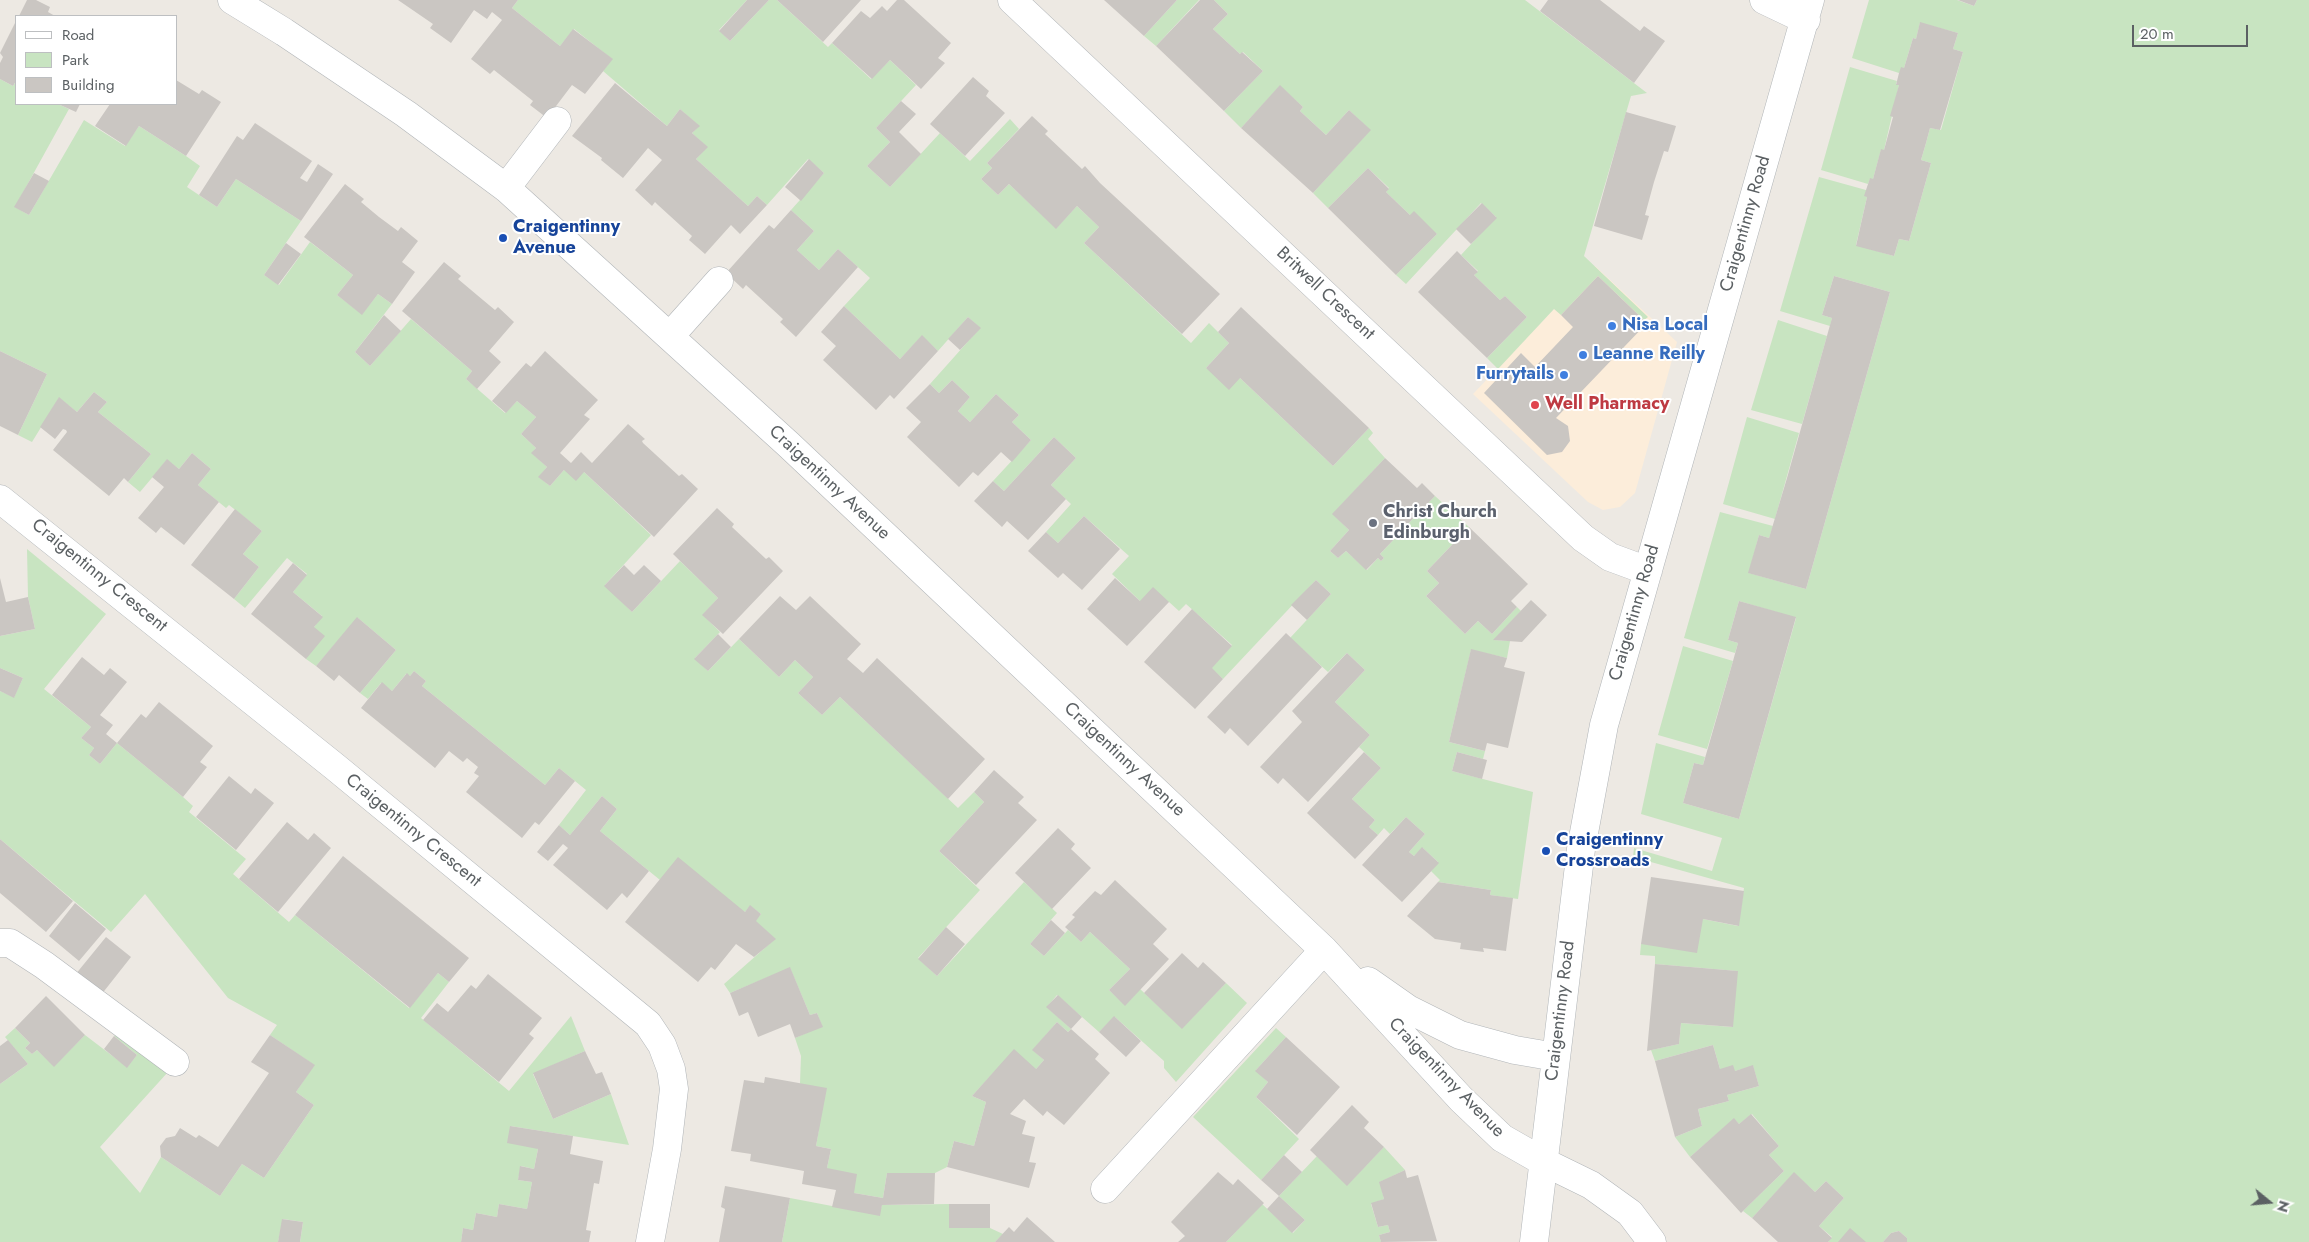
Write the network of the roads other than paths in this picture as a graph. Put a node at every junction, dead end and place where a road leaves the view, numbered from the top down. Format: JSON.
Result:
{"nodes":[{"id":1,"x":232,"y":0,"type":"edge"},
{"id":2,"x":1012,"y":0,"type":"edge"},
{"id":3,"x":1764,"y":0,"type":"edge"},
{"id":4,"x":1808,"y":10,"type":"edge"},
{"id":5,"x":557,"y":120,"type":"dead end"},
{"id":6,"x":506,"y":188,"type":"junction"},
{"id":7,"x":719,"y":281,"type":"dead end"},
{"id":8,"x":670,"y":336,"type":"junction"},
{"id":9,"x":0,"y":499,"type":"edge"},
{"id":10,"x":1648,"y":570,"type":"junction"},
{"id":11,"x":0,"y":942,"type":"edge"},
{"id":12,"x":1324,"y":950,"type":"junction"},
{"id":13,"x":1556,"y":1057,"type":"junction"},
{"id":14,"x":175,"y":1062,"type":"dead end"},
{"id":15,"x":1544,"y":1162,"type":"junction"},
{"id":16,"x":1105,"y":1190,"type":"dead end"},
{"id":17,"x":650,"y":1242,"type":"edge"},
{"id":18,"x":1534,"y":1242,"type":"edge"},
{"id":19,"x":1652,"y":1242,"type":"edge"}],
"edges":[{"from":1,"to":6,"type":"street","name":"Craigentinny Avenue"},
{"from":2,"to":10,"type":"street","name":"Britwell Crescent"},
{"from":3,"to":4,"type":"street"},
{"from":4,"to":10,"type":"street","name":"Craigentinny Road"},
{"from":5,"to":6,"type":"street"},
{"from":6,"to":8,"type":"street","name":"Craigentinny Avenue"},
{"from":7,"to":8,"type":"street"},
{"from":8,"to":12,"type":"street","name":"Craigentinny Avenue"},
{"from":9,"to":17,"type":"street","name":"Craigentinny Crescent"},
{"from":10,"to":13,"type":"street","name":"Craigentinny Road"},
{"from":11,"to":14,"type":"street"},
{"from":12,"to":13,"type":"street","name":"Craigentinny Avenue"},
{"from":12,"to":15,"type":"street","name":"Craigentinny Avenue"},
{"from":12,"to":16,"type":"street"},
{"from":13,"to":15,"type":"street","name":"Craigentinny Road"},
{"from":15,"to":18,"type":"street","name":"Craigentinny Road"},
{"from":15,"to":19,"type":"street","name":"Craigentinny Avenue"}]}
